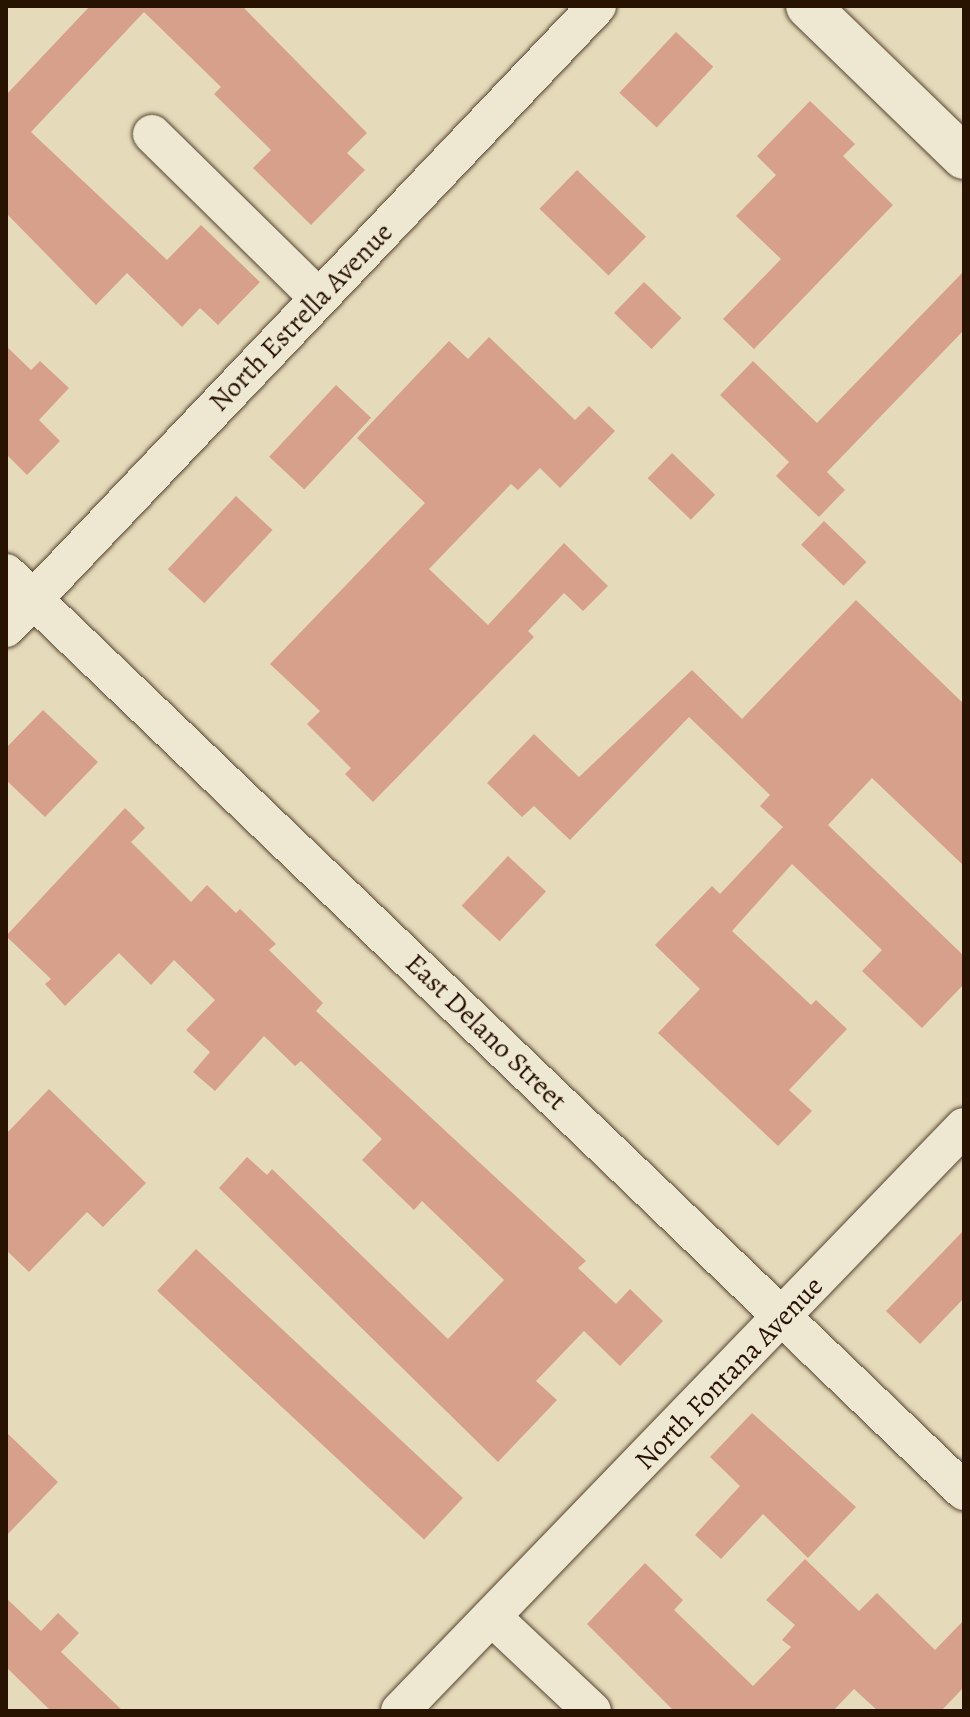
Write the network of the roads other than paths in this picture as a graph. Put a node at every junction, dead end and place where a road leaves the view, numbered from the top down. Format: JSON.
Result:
{"nodes":[{"id":1,"x":597,"y":6,"type":"edge"},
{"id":2,"x":808,"y":6,"type":"edge"},
{"id":3,"x":152,"y":134,"type":"dead end"},
{"id":4,"x":964,"y":157,"type":"edge"},
{"id":5,"x":319,"y":298,"type":"junction"},
{"id":6,"x":6,"y":573,"type":"edge"},
{"id":7,"x":34,"y":599,"type":"junction"},
{"id":8,"x":6,"y":628,"type":"edge"},
{"id":9,"x":964,"y":1127,"type":"edge"},
{"id":10,"x":784,"y":1317,"type":"junction"},
{"id":11,"x":964,"y":1491,"type":"edge"},
{"id":12,"x":492,"y":1617,"type":"junction"},
{"id":13,"x":400,"y":1711,"type":"edge"},
{"id":14,"x":592,"y":1711,"type":"edge"}],
"edges":[{"from":1,"to":5,"type":"street","name":"North Estrella Avenue"},
{"from":2,"to":4,"type":"main road"},
{"from":3,"to":5,"type":"street"},
{"from":5,"to":7,"type":"street","name":"North Estrella Avenue"},
{"from":6,"to":7,"type":"street","name":"East Delano Street"},
{"from":7,"to":8,"type":"street","name":"North Estrella Avenue"},
{"from":7,"to":10,"type":"street","name":"East Delano Street"},
{"from":9,"to":10,"type":"street","name":"North Fontana Avenue"},
{"from":10,"to":11,"type":"street","name":"East Delano Street"},
{"from":10,"to":12,"type":"street","name":"North Fontana Avenue"},
{"from":12,"to":13,"type":"street","name":"North Fontana Avenue"},
{"from":12,"to":14,"type":"street"}]}
